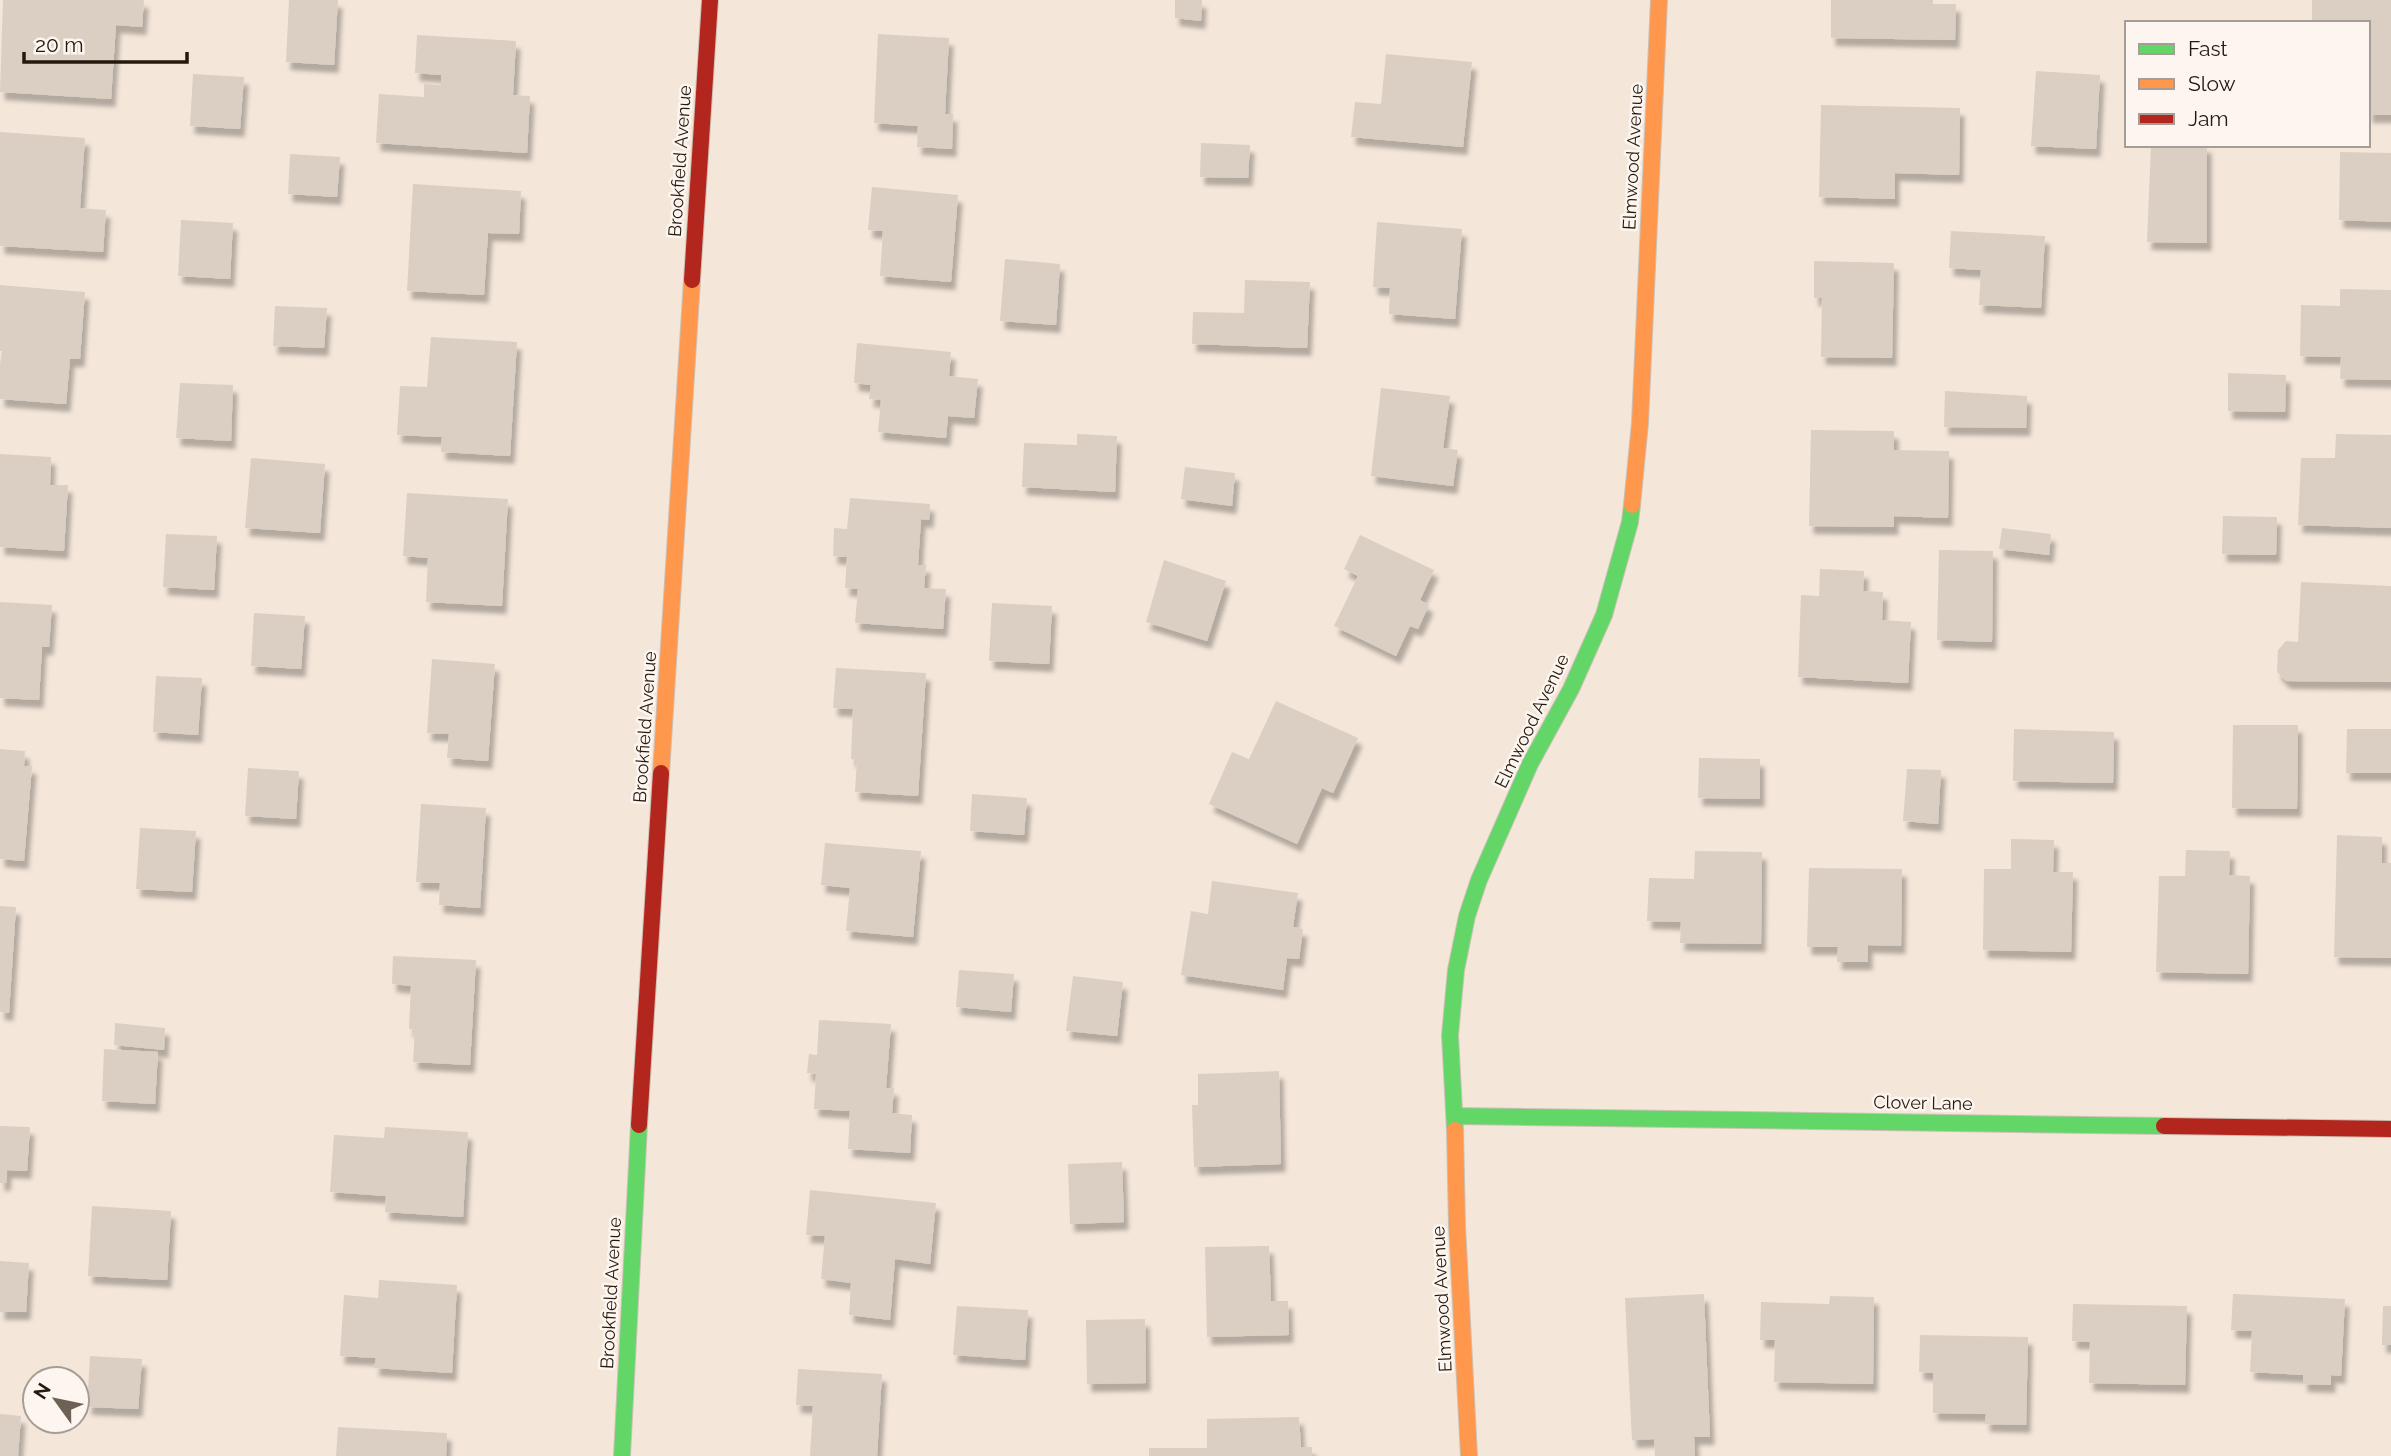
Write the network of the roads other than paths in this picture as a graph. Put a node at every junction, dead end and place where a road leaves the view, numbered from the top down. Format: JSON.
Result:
{"nodes":[{"id":1,"x":710,"y":0,"type":"edge"},
{"id":2,"x":1659,"y":0,"type":"edge"},
{"id":3,"x":1455,"y":1116,"type":"junction"},
{"id":4,"x":2391,"y":1129,"type":"edge"},
{"id":5,"x":622,"y":1456,"type":"edge"},
{"id":6,"x":1469,"y":1456,"type":"edge"}],
"edges":[{"from":1,"to":5,"type":"street","name":"Brookfield Avenue"},
{"from":2,"to":3,"type":"street","name":"Elmwood Avenue"},
{"from":3,"to":4,"type":"street","name":"Clover Lane"},
{"from":3,"to":6,"type":"street","name":"Elmwood Avenue"}]}
